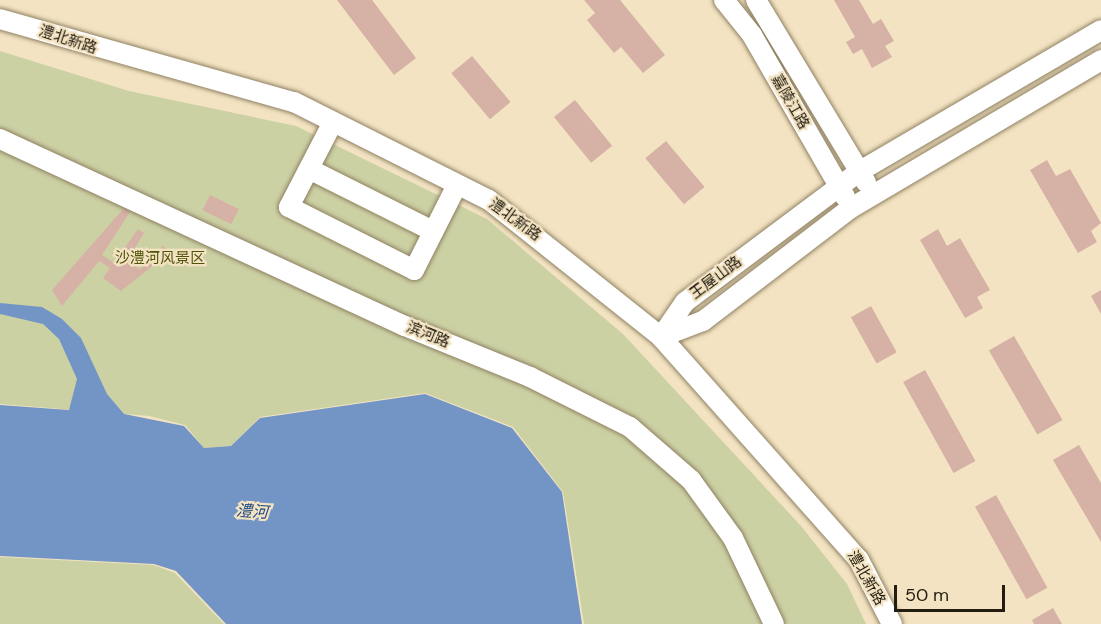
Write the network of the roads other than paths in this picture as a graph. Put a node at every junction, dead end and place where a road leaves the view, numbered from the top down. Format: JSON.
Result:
{"nodes":[{"id":1,"x":724,"y":0,"type":"edge"},
{"id":2,"x":756,"y":0,"type":"edge"},
{"id":3,"x":0,"y":18,"type":"edge"},
{"id":4,"x":1101,"y":30,"type":"edge"},
{"id":5,"x":1101,"y":60,"type":"edge"},
{"id":6,"x":333,"y":122,"type":"junction"},
{"id":7,"x":0,"y":139,"type":"edge"},
{"id":8,"x":309,"y":169,"type":"junction"},
{"id":9,"x":860,"y":171,"type":"junction"},
{"id":10,"x":457,"y":184,"type":"junction"},
{"id":11,"x":838,"y":186,"type":"junction"},
{"id":12,"x":873,"y":195,"type":"junction"},
{"id":13,"x":851,"y":208,"type":"junction"},
{"id":14,"x":433,"y":231,"type":"junction"},
{"id":15,"x":661,"y":337,"type":"junction"},
{"id":16,"x":774,"y":624,"type":"edge"},
{"id":17,"x":892,"y":624,"type":"edge"}],
"edges":[{"from":1,"to":11,"type":"street","name":"嘉陵江路"},
{"from":2,"to":9,"type":"street","name":"嘉陵江路"},
{"from":3,"to":6,"type":"street","name":"澧北新路"},
{"from":4,"to":9,"type":"street","name":"王屋山路"},
{"from":5,"to":12,"type":"street","name":"王屋山路"},
{"from":6,"to":8,"type":"street"},
{"from":6,"to":10,"type":"street","name":"澧北新路"},
{"from":7,"to":16,"type":"street","name":"滨河路"},
{"from":8,"to":14,"type":"street"},
{"from":8,"to":14,"type":"street"},
{"from":9,"to":11,"type":"street","name":"王屋山路"},
{"from":9,"to":12,"type":"street","name":"嘉陵江路"},
{"from":10,"to":14,"type":"street"},
{"from":10,"to":15,"type":"street","name":"澧北新路"},
{"from":11,"to":13,"type":"street","name":"嘉陵江路"},
{"from":11,"to":15,"type":"street","name":"王屋山路"},
{"from":12,"to":13,"type":"street","name":"王屋山路"},
{"from":13,"to":15,"type":"street","name":"王屋山路"},
{"from":15,"to":17,"type":"street","name":"澧北新路"}]}
